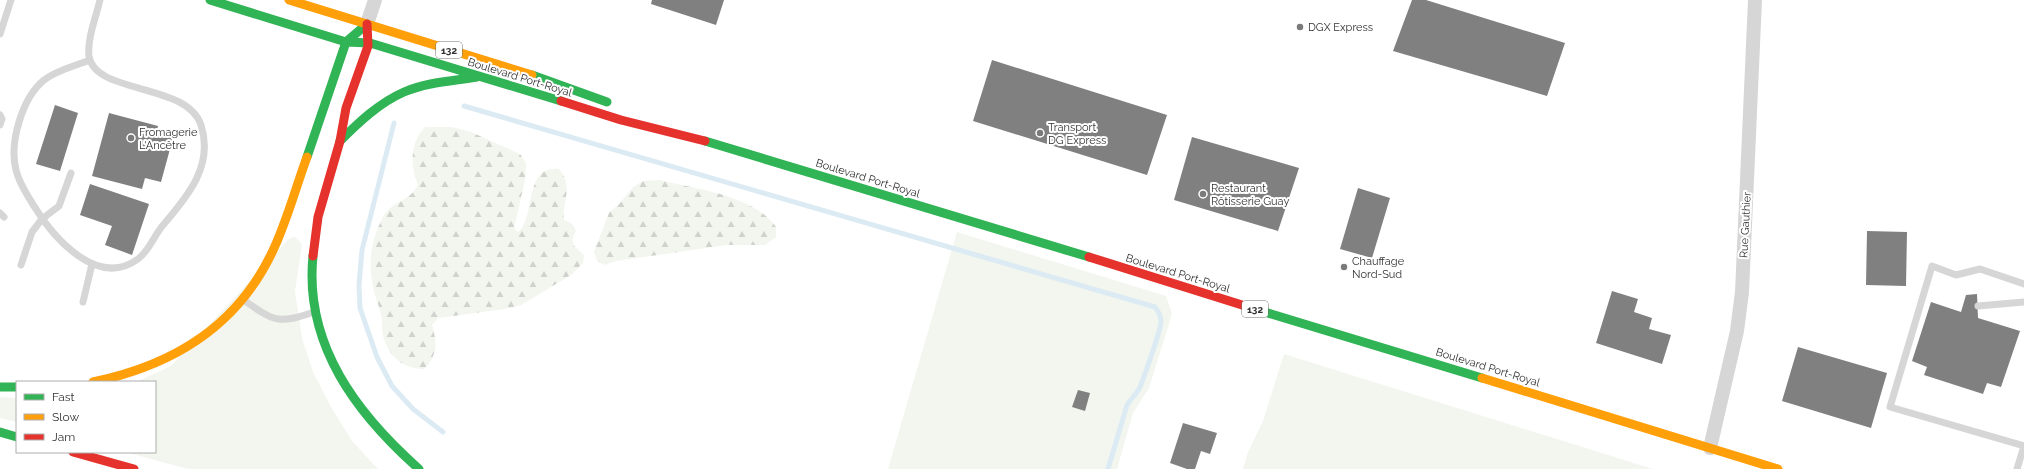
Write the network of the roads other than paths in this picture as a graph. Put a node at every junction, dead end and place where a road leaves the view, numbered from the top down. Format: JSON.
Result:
{"nodes":[{"id":1,"x":11,"y":0,"type":"edge"},
{"id":2,"x":100,"y":0,"type":"edge"},
{"id":3,"x":210,"y":0,"type":"edge"},
{"id":4,"x":289,"y":0,"type":"edge"},
{"id":5,"x":375,"y":0,"type":"edge"},
{"id":6,"x":1755,"y":0,"type":"edge"},
{"id":7,"x":367,"y":24,"type":"junction"},
{"id":8,"x":0,"y":34,"type":"edge"},
{"id":9,"x":346,"y":42,"type":"junction"},
{"id":10,"x":370,"y":43,"type":"junction"},
{"id":11,"x":90,"y":60,"type":"junction"},
{"id":12,"x":477,"y":77,"type":"junction"},
{"id":13,"x":616,"y":105,"type":"dead end"},
{"id":14,"x":0,"y":115,"type":"edge"},
{"id":15,"x":652,"y":118,"type":"dead end"},
{"id":16,"x":0,"y":125,"type":"edge"},
{"id":17,"x":340,"y":141,"type":"junction"},
{"id":18,"x":732,"y":148,"type":"junction"},
{"id":19,"x":71,"y":173,"type":"dead end"},
{"id":20,"x":42,"y":219,"type":"junction"},
{"id":21,"x":92,"y":264,"type":"junction"},
{"id":22,"x":22,"y":265,"type":"dead end"},
{"id":23,"x":2024,"y":284,"type":"edge"},
{"id":24,"x":244,"y":300,"type":"junction"},
{"id":25,"x":83,"y":302,"type":"dead end"},
{"id":26,"x":2024,"y":302,"type":"edge"},
{"id":27,"x":1978,"y":306,"type":"dead end"},
{"id":28,"x":316,"y":312,"type":"junction"},
{"id":29,"x":97,"y":381,"type":"edge"},
{"id":30,"x":0,"y":387,"type":"edge"},
{"id":31,"x":16,"y":387,"type":"edge"},
{"id":32,"x":0,"y":432,"type":"edge"},
{"id":33,"x":16,"y":437,"type":"edge"},
{"id":34,"x":2024,"y":446,"type":"edge"},
{"id":35,"x":1710,"y":448,"type":"junction"},
{"id":36,"x":77,"y":453,"type":"edge"},
{"id":37,"x":134,"y":469,"type":"edge"},
{"id":38,"x":419,"y":469,"type":"edge"},
{"id":39,"x":1778,"y":469,"type":"edge"},
{"id":40,"x":2017,"y":469,"type":"edge"}],
"edges":[{"from":1,"to":8,"type":"lane"},
{"from":2,"to":11,"type":"lane"},
{"from":3,"to":9,"type":"main road","name":"Boulevard Port-Royal","number":"132"},
{"from":4,"to":7,"type":"main road","name":"Boulevard Port-Royal","number":"132"},
{"from":5,"to":7,"type":"street"},
{"from":6,"to":35,"type":"street","name":"Rue Gauthier"},
{"from":7,"to":9,"type":"main road"},
{"from":7,"to":10,"type":"main road"},
{"from":7,"to":13,"type":"main road","name":"Boulevard Port-Royal","number":"132"},
{"from":9,"to":10,"type":"main road","name":"Boulevard Port-Royal","number":"132"},
{"from":9,"to":24,"type":"main road"},
{"from":10,"to":12,"type":"main road","name":"Boulevard Port-Royal","number":"132"},
{"from":10,"to":17,"type":"main road"},
{"from":11,"to":20,"type":"lane"},
{"from":11,"to":21,"type":"lane"},
{"from":12,"to":17,"type":"main road"},
{"from":12,"to":18,"type":"main road","name":"Boulevard Port-Royal","number":"132"},
{"from":14,"to":16,"type":"lane"},
{"from":15,"to":18,"type":"main road","name":"Boulevard Port-Royal","number":"132"},
{"from":17,"to":28,"type":"main road"},
{"from":18,"to":35,"type":"main road","name":"Boulevard Port-Royal","number":"132"},
{"from":19,"to":20,"type":"lane"},
{"from":20,"to":21,"type":"lane"},
{"from":20,"to":22,"type":"lane"},
{"from":21,"to":25,"type":"lane"},
{"from":23,"to":34,"type":"lane"},
{"from":24,"to":28,"type":"lane"},
{"from":24,"to":29,"type":"main road"},
{"from":26,"to":27,"type":"lane"},
{"from":28,"to":38,"type":"main road"},
{"from":30,"to":31,"type":"main road"},
{"from":32,"to":33,"type":"main road"},
{"from":34,"to":40,"type":"lane"},
{"from":35,"to":39,"type":"main road","name":"Boulevard Port-Royal","number":"132"},
{"from":36,"to":37,"type":"main road"}]}
